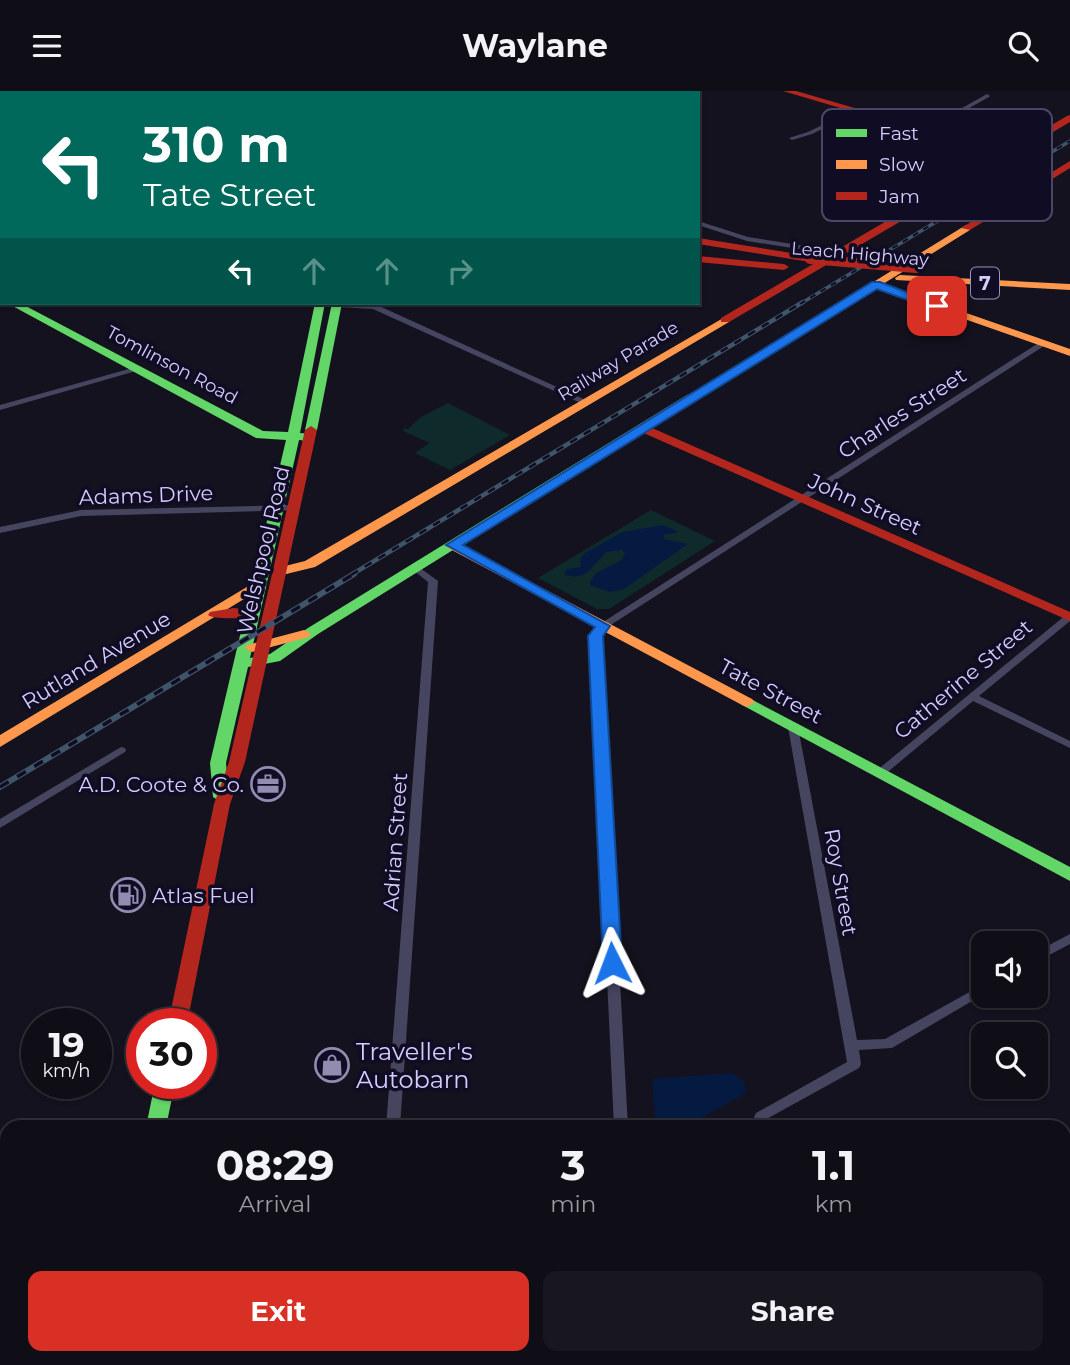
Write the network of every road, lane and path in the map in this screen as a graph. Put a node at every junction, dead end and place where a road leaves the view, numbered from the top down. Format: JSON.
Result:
{"nodes":[{"id":1,"x":787,"y":91,"type":"edge"},
{"id":2,"x":987,"y":96,"type":"dead end"},
{"id":3,"x":849,"y":109,"type":"edge"},
{"id":4,"x":964,"y":109,"type":"edge"},
{"id":5,"x":1070,"y":118,"type":"edge"},
{"id":6,"x":822,"y":128,"type":"edge"},
{"id":7,"x":1052,"y":129,"type":"edge"},
{"id":8,"x":792,"y":138,"type":"dead end"},
{"id":9,"x":892,"y":221,"type":"edge"},
{"id":10,"x":962,"y":221,"type":"edge"},
{"id":11,"x":700,"y":224,"type":"edge"},
{"id":12,"x":700,"y":241,"type":"edge"},
{"id":13,"x":836,"y":253,"type":"junction"},
{"id":14,"x":700,"y":255,"type":"edge"},
{"id":15,"x":700,"y":255,"type":"edge"},
{"id":16,"x":803,"y":263,"type":"junction"},
{"id":17,"x":934,"y":269,"type":"junction"},
{"id":18,"x":909,"y":272,"type":"junction"},
{"id":19,"x":1070,"y":277,"type":"edge"},
{"id":20,"x":1053,"y":279,"type":"junction"},
{"id":21,"x":876,"y":285,"type":"junction"},
{"id":22,"x":1070,"y":288,"type":"edge"},
{"id":23,"x":16,"y":305,"type":"edge"},
{"id":24,"x":328,"y":305,"type":"edge"},
{"id":25,"x":328,"y":305,"type":"edge"},
{"id":26,"x":343,"y":305,"type":"edge"},
{"id":27,"x":1042,"y":344,"type":"junction"},
{"id":28,"x":1070,"y":353,"type":"edge"},
{"id":29,"x":138,"y":369,"type":"junction"},
{"id":30,"x":586,"y":402,"type":"junction"},
{"id":31,"x":0,"y":408,"type":"edge"},
{"id":32,"x":643,"y":428,"type":"junction"},
{"id":33,"x":294,"y":433,"type":"junction"},
{"id":34,"x":311,"y":433,"type":"junction"},
{"id":35,"x":801,"y":499,"type":"junction"},
{"id":36,"x":276,"y":509,"type":"junction"},
{"id":37,"x":295,"y":509,"type":"junction"},
{"id":38,"x":0,"y":530,"type":"edge"},
{"id":39,"x":453,"y":545,"type":"junction"},
{"id":40,"x":330,"y":551,"type":"junction"},
{"id":41,"x":283,"y":554,"type":"junction"},
{"id":42,"x":416,"y":568,"type":"junction"},
{"id":43,"x":278,"y":572,"type":"junction"},
{"id":44,"x":257,"y":585,"type":"junction"},
{"id":45,"x":250,"y":614,"type":"junction"},
{"id":46,"x":212,"y":615,"type":"junction"},
{"id":47,"x":1070,"y":616,"type":"edge"},
{"id":48,"x":603,"y":626,"type":"junction"},
{"id":49,"x":313,"y":631,"type":"junction"},
{"id":50,"x":262,"y":643,"type":"junction"},
{"id":51,"x":240,"y":659,"type":"junction"},
{"id":52,"x":257,"y":662,"type":"junction"},
{"id":53,"x":972,"y":697,"type":"junction"},
{"id":54,"x":793,"y":727,"type":"junction"},
{"id":55,"x":0,"y":741,"type":"edge"},
{"id":56,"x":1070,"y":745,"type":"edge"},
{"id":57,"x":121,"y":750,"type":"dead end"},
{"id":58,"x":880,"y":773,"type":"junction"},
{"id":59,"x":222,"y":804,"type":"junction"},
{"id":60,"x":0,"y":824,"type":"edge"},
{"id":61,"x":1070,"y":875,"type":"edge"},
{"id":62,"x":1070,"y":938,"type":"edge"},
{"id":63,"x":1048,"y":951,"type":"edge"},
{"id":64,"x":971,"y":996,"type":"edge"},
{"id":65,"x":180,"y":1008,"type":"edge"},
{"id":66,"x":852,"y":1045,"type":"junction"},
{"id":67,"x":162,"y":1099,"type":"edge"},
{"id":68,"x":761,"y":1117,"type":"dead end"},
{"id":69,"x":157,"y":1120,"type":"edge"},
{"id":70,"x":394,"y":1120,"type":"edge"},
{"id":71,"x":621,"y":1120,"type":"edge"}],
"edges":[{"from":1,"to":3,"type":"main road"},
{"from":2,"to":4,"type":"street"},
{"from":5,"to":7,"type":"main road","name":"Railway Parade"},
{"from":6,"to":8,"type":"street"},
{"from":9,"to":13,"type":"main road","name":"Railway Parade"},
{"from":10,"to":21,"type":"main road"},
{"from":11,"to":13,"type":"street"},
{"from":12,"to":16,"type":"main road"},
{"from":13,"to":30,"type":"main road","name":"Railway Parade"},
{"from":14,"to":16,"type":"main road","number":"7"},
{"from":15,"to":16,"type":"main road","name":"Leach Highway","number":"7"},
{"from":16,"to":18,"type":"main road","name":"Leach Highway","number":"7"},
{"from":17,"to":18,"type":"main road"},
{"from":17,"to":19,"type":"main road"},
{"from":17,"to":20,"type":"main road"},
{"from":18,"to":20,"type":"main road","number":"7"},
{"from":18,"to":22,"type":"main road","name":"Leach Highway","number":"7"},
{"from":19,"to":20,"type":"main road","number":"7"},
{"from":21,"to":27,"type":"main road"},
{"from":21,"to":32,"type":"main road"},
{"from":23,"to":29,"type":"main road","name":"Tomlinson Road"},
{"from":24,"to":34,"type":"main road","name":"Welshpool Road"},
{"from":25,"to":33,"type":"main road","name":"Welshpool Road"},
{"from":26,"to":30,"type":"street"},
{"from":27,"to":28,"type":"main road"},
{"from":27,"to":35,"type":"street","name":"Charles Street"},
{"from":29,"to":31,"type":"street"},
{"from":29,"to":33,"type":"main road","name":"Tomlinson Road"},
{"from":30,"to":40,"type":"main road","name":"Railway Parade"},
{"from":32,"to":35,"type":"main road","name":"John Street"},
{"from":32,"to":39,"type":"main road"},
{"from":33,"to":34,"type":"main road","name":"Tomlinson Road"},
{"from":33,"to":36,"type":"main road","name":"Welshpool Road"},
{"from":34,"to":37,"type":"main road","name":"Welshpool Road"},
{"from":35,"to":47,"type":"main road","name":"John Street"},
{"from":35,"to":48,"type":"street","name":"Charles Street"},
{"from":36,"to":37,"type":"street","name":"Adams Drive"},
{"from":36,"to":38,"type":"street","name":"Adams Drive"},
{"from":36,"to":44,"type":"main road","name":"Welshpool Road"},
{"from":37,"to":41,"type":"main road","name":"Welshpool Road"},
{"from":39,"to":42,"type":"main road"},
{"from":39,"to":48,"type":"main road","name":"Tate Street"},
{"from":40,"to":41,"type":"main road","name":"Railway Parade"},
{"from":40,"to":43,"type":"main road","name":"Railway Parade"},
{"from":41,"to":43,"type":"main road","name":"Welshpool Road"},
{"from":42,"to":49,"type":"main road"},
{"from":42,"to":70,"type":"street","name":"Adrian Street"},
{"from":43,"to":50,"type":"main road","name":"Welshpool Road"},
{"from":44,"to":45,"type":"main road","name":"Welshpool Road"},
{"from":44,"to":46,"type":"main road","name":"Rutland Avenue"},
{"from":45,"to":46,"type":"main road","name":"Rutland Avenue"},
{"from":45,"to":51,"type":"main road","name":"Welshpool Road"},
{"from":46,"to":55,"type":"main road","name":"Rutland Avenue"},
{"from":47,"to":53,"type":"street","name":"Catherine Street"},
{"from":48,"to":54,"type":"main road","name":"Tate Street"},
{"from":48,"to":71,"type":"street"},
{"from":49,"to":50,"type":"main road"},
{"from":49,"to":52,"type":"main road"},
{"from":50,"to":51,"type":"main road"},
{"from":50,"to":52,"type":"main road","name":"Welshpool Road"},
{"from":51,"to":52,"type":"main road"},
{"from":51,"to":59,"type":"main road","name":"Welshpool Road"},
{"from":52,"to":59,"type":"main road","name":"Welshpool Road"},
{"from":53,"to":56,"type":"street"},
{"from":53,"to":58,"type":"street","name":"Catherine Street"},
{"from":54,"to":58,"type":"main road","name":"Tate Street"},
{"from":54,"to":66,"type":"street","name":"Roy Street"},
{"from":57,"to":60,"type":"street"},
{"from":58,"to":61,"type":"main road","name":"Tate Street"},
{"from":59,"to":65,"type":"main road","name":"Welshpool Road"},
{"from":62,"to":63,"type":"street"},
{"from":64,"to":66,"type":"street"},
{"from":66,"to":68,"type":"street"},
{"from":67,"to":69,"type":"main road"}]}
